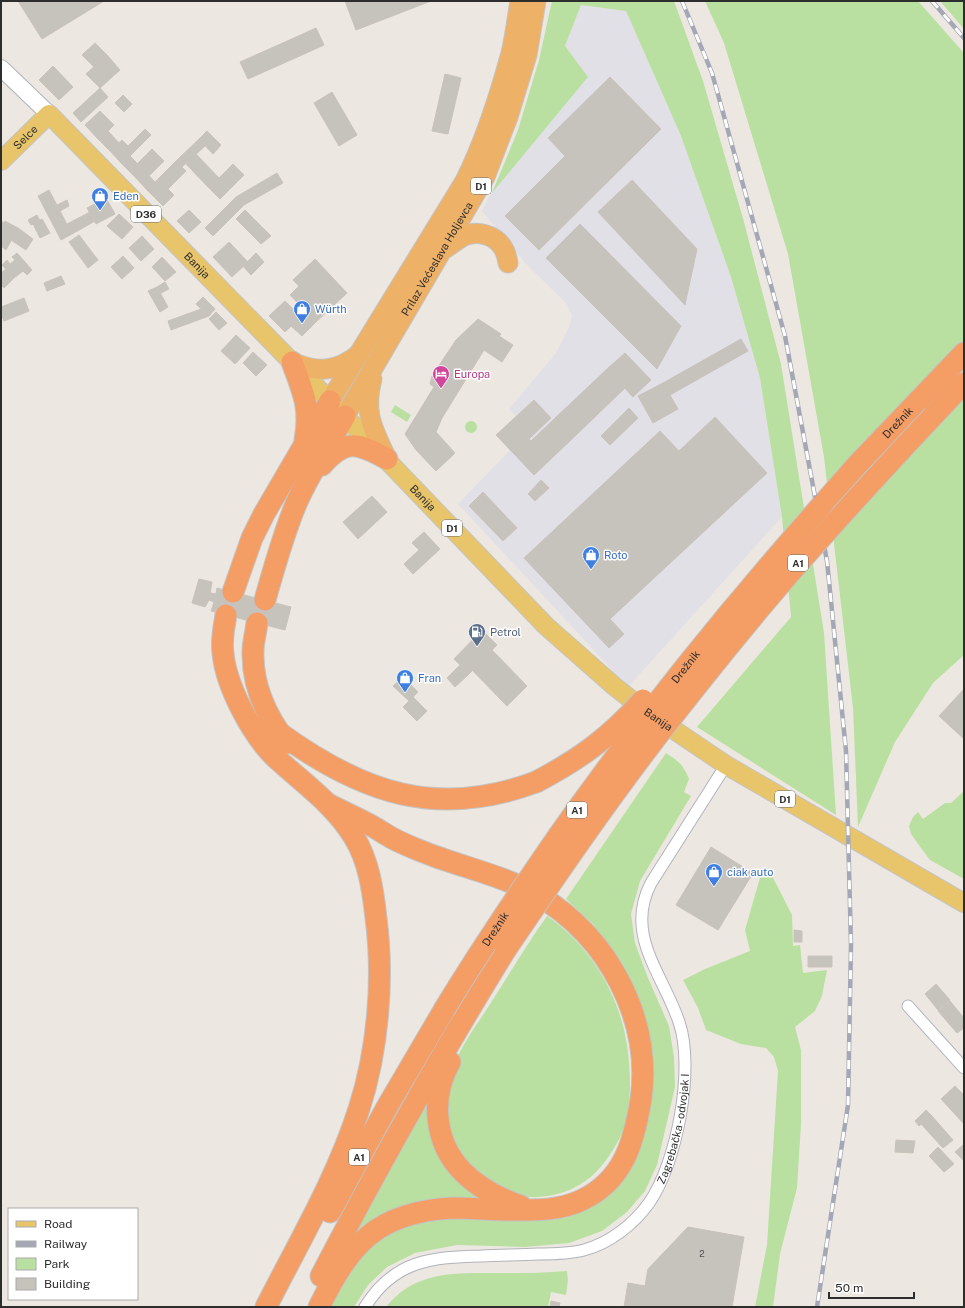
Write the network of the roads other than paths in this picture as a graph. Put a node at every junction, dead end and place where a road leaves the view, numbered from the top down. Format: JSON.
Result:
{"nodes":[{"id":1,"x":520,"y":1,"type":"edge"},
{"id":2,"x":536,"y":1,"type":"edge"},
{"id":3,"x":1,"y":68,"type":"edge"},
{"id":4,"x":49,"y":114,"type":"junction"},
{"id":5,"x":1,"y":161,"type":"edge"},
{"id":6,"x":443,"y":250,"type":"junction"},
{"id":7,"x":508,"y":263,"type":"dead end"},
{"id":8,"x":964,"y":353,"type":"edge"},
{"id":9,"x":359,"y":354,"type":"junction"},
{"id":10,"x":292,"y":362,"type":"junction"},
{"id":11,"x":375,"y":364,"type":"junction"},
{"id":12,"x":964,"y":383,"type":"edge"},
{"id":13,"x":330,"y":401,"type":"junction"},
{"id":14,"x":345,"y":416,"type":"junction"},
{"id":15,"x":303,"y":448,"type":"junction"},
{"id":16,"x":387,"y":460,"type":"junction"},
{"id":17,"x":308,"y":480,"type":"junction"},
{"id":18,"x":233,"y":592,"type":"dead end"},
{"id":19,"x":265,"y":600,"type":"dead end"},
{"id":20,"x":226,"y":615,"type":"dead end"},
{"id":21,"x":724,"y":618,"type":"junction"},
{"id":22,"x":258,"y":623,"type":"dead end"},
{"id":23,"x":278,"y":732,"type":"junction"},
{"id":24,"x":726,"y":765,"type":"junction"},
{"id":25,"x":328,"y":804,"type":"junction"},
{"id":26,"x":373,"y":827,"type":"junction"},
{"id":27,"x":964,"y":903,"type":"edge"},
{"id":28,"x":908,"y":1006,"type":"dead end"},
{"id":29,"x":462,"y":1021,"type":"junction"},
{"id":30,"x":964,"y":1068,"type":"edge"},
{"id":31,"x":535,"y":1210,"type":"junction"},
{"id":32,"x":266,"y":1307,"type":"edge"},
{"id":33,"x":282,"y":1307,"type":"edge"},
{"id":34,"x":306,"y":1307,"type":"edge"},
{"id":35,"x":320,"y":1307,"type":"edge"},
{"id":36,"x":365,"y":1307,"type":"edge"}],
"edges":[{"from":1,"to":9,"type":"highway","name":"Prilaz Većeslava Holjevca","number":"D1"},
{"from":2,"to":6,"type":"highway","name":"Prilaz Većeslava Holjevca","number":"D1"},
{"from":3,"to":4,"type":"main road","name":"Banija"},
{"from":4,"to":5,"type":"main road","name":"Selce"},
{"from":4,"to":10,"type":"main road","name":"Banija","number":"D36"},
{"from":6,"to":7,"type":"highway"},
{"from":6,"to":11,"type":"highway","name":"Prilaz Većeslava Holjevca","number":"D1"},
{"from":8,"to":21,"type":"highway","name":"Drežnik","number":"A1","bridge":true},
{"from":9,"to":10,"type":"highway"},
{"from":9,"to":13,"type":"highway","name":"Prilaz Većeslava Holjevca","number":"D1"},
{"from":10,"to":13,"type":"main road","name":"Banija","number":"D36"},
{"from":10,"to":15,"type":"highway"},
{"from":11,"to":14,"type":"highway","name":"Prilaz Većeslava Holjevca","number":"D1"},
{"from":11,"to":16,"type":"highway"},
{"from":12,"to":29,"type":"highway","name":"Drežnik","number":"A1","bridge":true},
{"from":13,"to":14,"type":"main road","name":"Banija","number":"D1"},
{"from":13,"to":15,"type":"highway"},
{"from":14,"to":16,"type":"main road","name":"Banija","number":"D1"},
{"from":14,"to":17,"type":"highway"},
{"from":15,"to":18,"type":"highway"},
{"from":16,"to":17,"type":"highway"},
{"from":16,"to":24,"type":"main road","name":"Banija","number":"D1"},
{"from":17,"to":19,"type":"highway"},
{"from":20,"to":25,"type":"highway"},
{"from":21,"to":23,"type":"highway","bridge":true},
{"from":21,"to":33,"type":"highway","name":"Drežnik","number":"A1","bridge":true},
{"from":22,"to":23,"type":"highway"},
{"from":23,"to":26,"type":"highway"},
{"from":24,"to":27,"type":"main road","name":"Banija","number":"D1"},
{"from":24,"to":36,"type":"street","name":"Zagrebačka - odvojak I"},
{"from":25,"to":26,"type":"highway"},
{"from":25,"to":32,"type":"highway"},
{"from":26,"to":31,"type":"highway"},
{"from":28,"to":30,"type":"street"},
{"from":29,"to":31,"type":"highway"},
{"from":29,"to":34,"type":"highway","number":"A1"},
{"from":31,"to":35,"type":"highway"}]}
